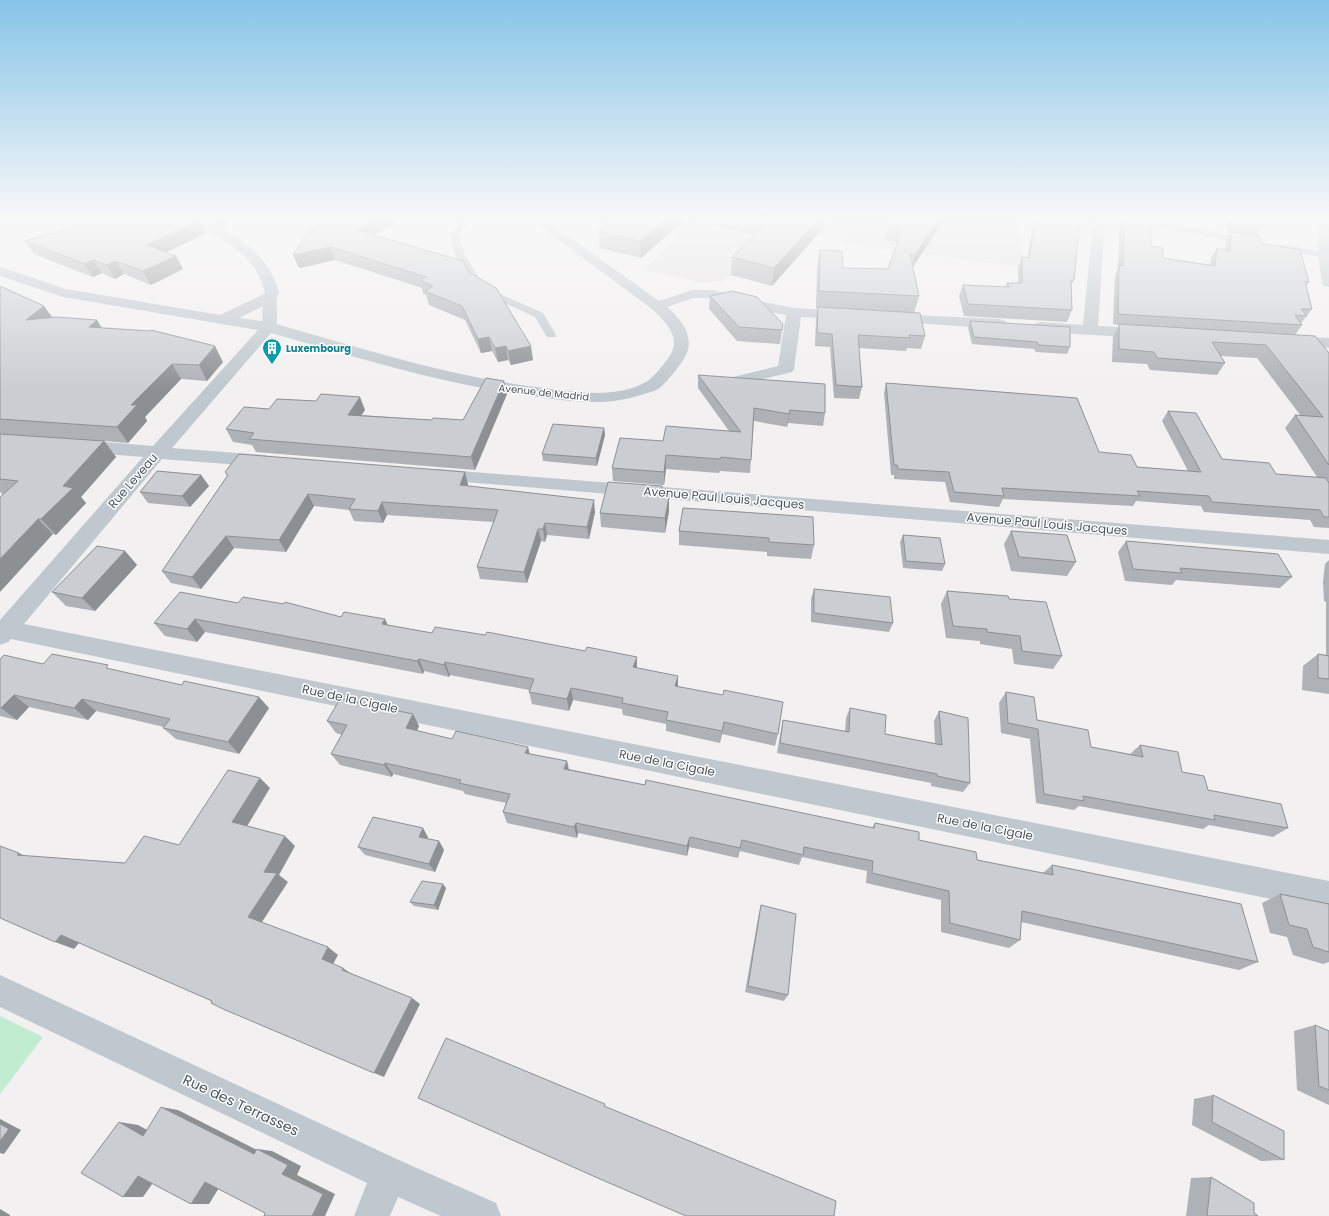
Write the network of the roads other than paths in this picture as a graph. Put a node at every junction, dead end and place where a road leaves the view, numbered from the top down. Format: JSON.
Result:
{"nodes":[{"id":1,"x":17,"y":277,"type":"edge"},
{"id":2,"x":267,"y":277,"type":"edge"},
{"id":3,"x":474,"y":277,"type":"edge"},
{"id":4,"x":617,"y":277,"type":"edge"},
{"id":5,"x":1094,"y":277,"type":"edge"},
{"id":6,"x":269,"y":297,"type":"junction"},
{"id":7,"x":657,"y":306,"type":"junction"},
{"id":8,"x":798,"y":312,"type":"junction"},
{"id":9,"x":858,"y":316,"type":"edge"},
{"id":10,"x":881,"y":317,"type":"edge"},
{"id":11,"x":221,"y":319,"type":"junction"},
{"id":12,"x":1011,"y":325,"type":"edge"},
{"id":13,"x":1026,"y":326,"type":"edge"},
{"id":14,"x":268,"y":327,"type":"junction"},
{"id":15,"x":1090,"y":330,"type":"junction"},
{"id":16,"x":1162,"y":334,"type":"edge"},
{"id":17,"x":551,"y":335,"type":"dead end"},
{"id":18,"x":1274,"y":340,"type":"edge"},
{"id":19,"x":1329,"y":343,"type":"edge"},
{"id":20,"x":735,"y":381,"type":"edge"},
{"id":21,"x":62,"y":445,"type":"edge"},
{"id":22,"x":158,"y":452,"type":"junction"},
{"id":23,"x":286,"y":462,"type":"edge"},
{"id":24,"x":421,"y":474,"type":"edge"},
{"id":25,"x":1329,"y":547,"type":"edge"},
{"id":26,"x":3,"y":633,"type":"edge"},
{"id":27,"x":1329,"y":896,"type":"edge"},
{"id":28,"x":0,"y":991,"type":"edge"},
{"id":29,"x":388,"y":1174,"type":"junction"},
{"id":30,"x":372,"y":1216,"type":"edge"},
{"id":31,"x":483,"y":1216,"type":"edge"}],
"edges":[{"from":1,"to":11,"type":"street","name":"Avenue de Madrid"},
{"from":2,"to":6,"type":"street"},
{"from":3,"to":17,"type":"lane"},
{"from":4,"to":7,"type":"street","name":"Avenue de Madrid"},
{"from":5,"to":15,"type":"street"},
{"from":6,"to":11,"type":"street"},
{"from":6,"to":14,"type":"street"},
{"from":7,"to":8,"type":"street"},
{"from":7,"to":14,"type":"street","name":"Avenue de Madrid"},
{"from":8,"to":9,"type":"street"},
{"from":8,"to":20,"type":"street"},
{"from":10,"to":12,"type":"street"},
{"from":11,"to":14,"type":"street","name":"Avenue de Madrid"},
{"from":13,"to":15,"type":"street"},
{"from":14,"to":22,"type":"street","name":"Rue Leveau"},
{"from":15,"to":16,"type":"street"},
{"from":18,"to":19,"type":"street"},
{"from":21,"to":22,"type":"street"},
{"from":22,"to":23,"type":"street"},
{"from":22,"to":26,"type":"street","name":"Rue Leveau"},
{"from":24,"to":25,"type":"street","name":"Avenue Paul Louis Jacques"},
{"from":26,"to":27,"type":"street","name":"Rue de la Cigale"},
{"from":28,"to":29,"type":"street","name":"Rue des Terrasses"},
{"from":29,"to":30,"type":"street"},
{"from":29,"to":31,"type":"street","name":"Rue des Terrasses"}]}
